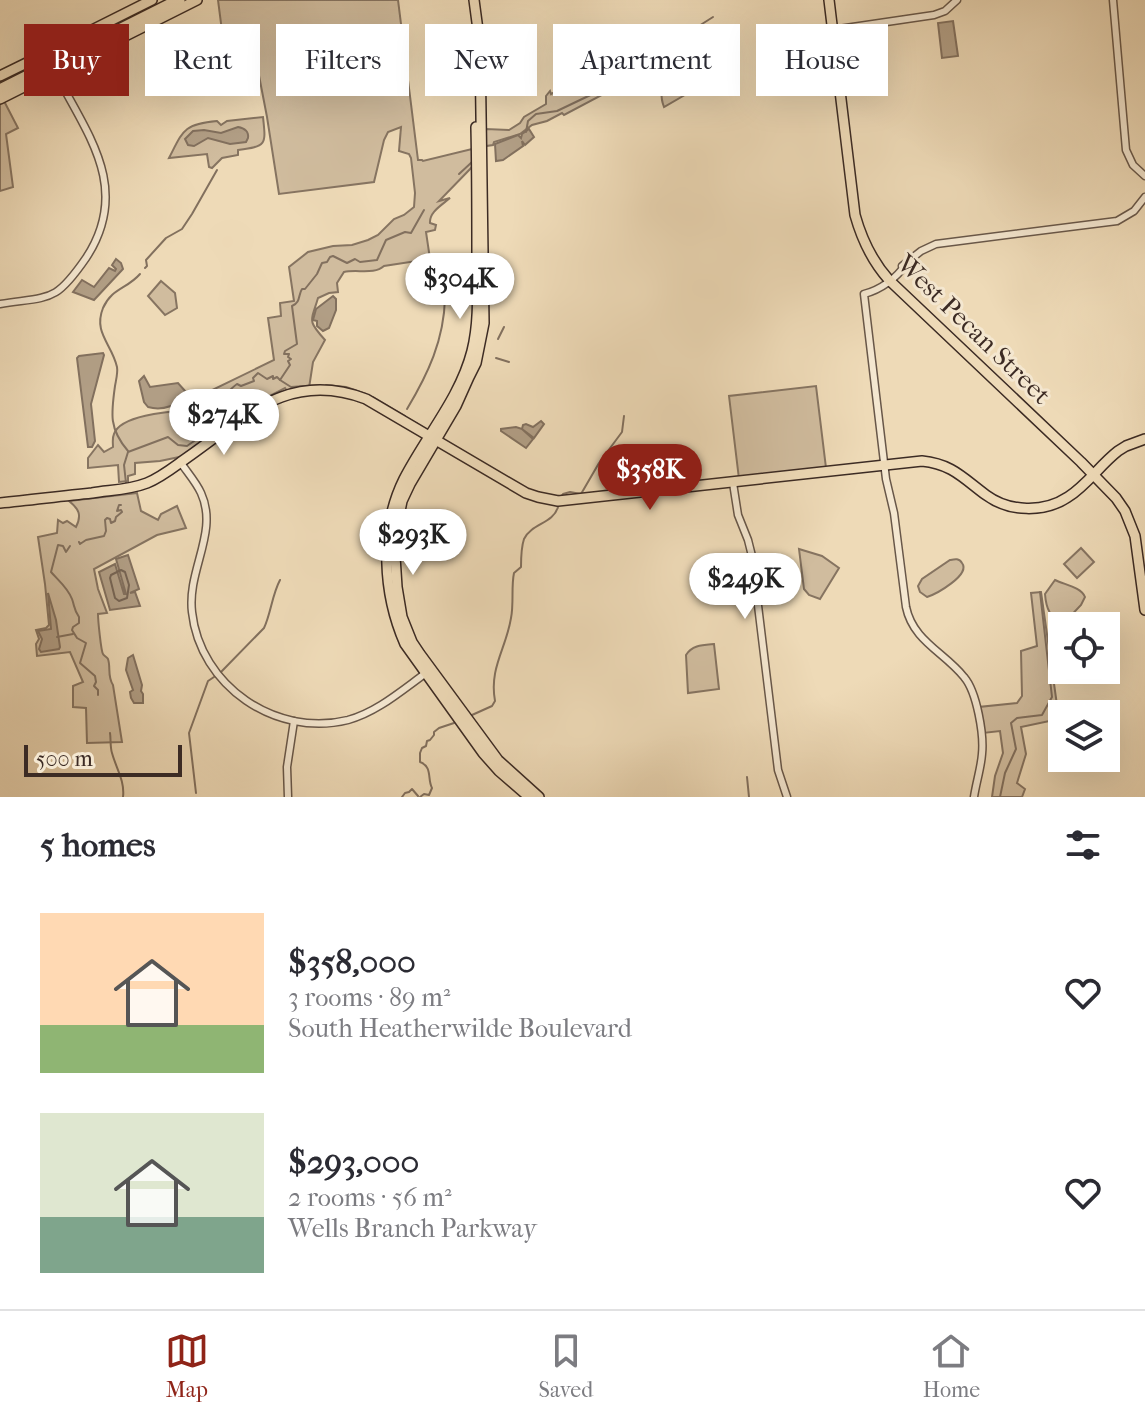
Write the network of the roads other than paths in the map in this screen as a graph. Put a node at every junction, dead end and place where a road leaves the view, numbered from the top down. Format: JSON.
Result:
{"nodes":[{"id":1,"x":152,"y":0,"type":"edge"},
{"id":2,"x":169,"y":0,"type":"edge"},
{"id":3,"x":179,"y":0,"type":"edge"},
{"id":4,"x":197,"y":0,"type":"edge"},
{"id":5,"x":471,"y":0,"type":"edge"},
{"id":6,"x":829,"y":0,"type":"edge"},
{"id":7,"x":957,"y":0,"type":"edge"},
{"id":8,"x":1113,"y":0,"type":"edge"},
{"id":9,"x":105,"y":24,"type":"edge"},
{"id":10,"x":120,"y":24,"type":"edge"},
{"id":11,"x":831,"y":24,"type":"edge"},
{"id":12,"x":873,"y":24,"type":"edge"},
{"id":13,"x":129,"y":34,"type":"edge"},
{"id":14,"x":24,"y":64,"type":"edge"},
{"id":15,"x":24,"y":72,"type":"edge"},
{"id":16,"x":0,"y":76,"type":"edge"},
{"id":17,"x":0,"y":84,"type":"edge"},
{"id":18,"x":24,"y":87,"type":"edge"},
{"id":19,"x":0,"y":90,"type":"edge"},
{"id":20,"x":68,"y":96,"type":"edge"},
{"id":21,"x":840,"y":96,"type":"edge"},
{"id":22,"x":0,"y":99,"type":"edge"},
{"id":23,"x":1145,"y":176,"type":"edge"},
{"id":24,"x":1145,"y":197,"type":"edge"},
{"id":25,"x":480,"y":235,"type":"junction"},
{"id":26,"x":889,"y":280,"type":"junction"},
{"id":27,"x":0,"y":304,"type":"edge"},
{"id":28,"x":432,"y":440,"type":"junction"},
{"id":29,"x":1140,"y":443,"type":"edge"},
{"id":30,"x":182,"y":464,"type":"junction"},
{"id":31,"x":885,"y":466,"type":"junction"},
{"id":32,"x":1095,"y":476,"type":"junction"},
{"id":33,"x":733,"y":484,"type":"junction"},
{"id":34,"x":0,"y":506,"type":"edge"},
{"id":35,"x":392,"y":526,"type":"junction"},
{"id":36,"x":1145,"y":610,"type":"edge"},
{"id":37,"x":396,"y":618,"type":"junction"},
{"id":38,"x":424,"y":661,"type":"junction"},
{"id":39,"x":428,"y":672,"type":"junction"},
{"id":40,"x":294,"y":721,"type":"junction"},
{"id":41,"x":486,"y":750,"type":"junction"},
{"id":42,"x":288,"y":797,"type":"edge"},
{"id":43,"x":529,"y":797,"type":"edge"},
{"id":44,"x":539,"y":797,"type":"edge"},
{"id":45,"x":787,"y":797,"type":"edge"},
{"id":46,"x":974,"y":797,"type":"edge"}],
"edges":[{"from":1,"to":9,"type":"main road"},
{"from":2,"to":10,"type":"highway"},
{"from":3,"to":19,"type":"highway"},
{"from":4,"to":13,"type":"main road"},
{"from":5,"to":25,"type":"main road"},
{"from":5,"to":25,"type":"main road"},
{"from":6,"to":11,"type":"main road","name":"West Pecan Street"},
{"from":7,"to":12,"type":"street"},
{"from":8,"to":23,"type":"street"},
{"from":14,"to":16,"type":"main road"},
{"from":15,"to":17,"type":"highway"},
{"from":18,"to":22,"type":"main road"},
{"from":20,"to":27,"type":"street"},
{"from":21,"to":26,"type":"main road","name":"West Pecan Street"},
{"from":24,"to":26,"type":"street"},
{"from":25,"to":28,"type":"main road"},
{"from":26,"to":31,"type":"street"},
{"from":26,"to":32,"type":"main road","name":"West Pecan Street"},
{"from":28,"to":30,"type":"main road"},
{"from":28,"to":33,"type":"main road"},
{"from":28,"to":35,"type":"main road"},
{"from":28,"to":35,"type":"main road"},
{"from":29,"to":32,"type":"main road"},
{"from":30,"to":34,"type":"main road"},
{"from":30,"to":40,"type":"street"},
{"from":31,"to":32,"type":"main road"},
{"from":31,"to":33,"type":"main road"},
{"from":31,"to":46,"type":"street"},
{"from":32,"to":36,"type":"main road","name":"West Pecan Street"},
{"from":33,"to":45,"type":"street"},
{"from":35,"to":37,"type":"main road"},
{"from":35,"to":38,"type":"main road"},
{"from":37,"to":38,"type":"main road"},
{"from":37,"to":39,"type":"main road"},
{"from":38,"to":39,"type":"main road"},
{"from":39,"to":40,"type":"street"},
{"from":39,"to":41,"type":"main road"},
{"from":40,"to":42,"type":"street"},
{"from":41,"to":43,"type":"main road"},
{"from":41,"to":44,"type":"main road"}]}
